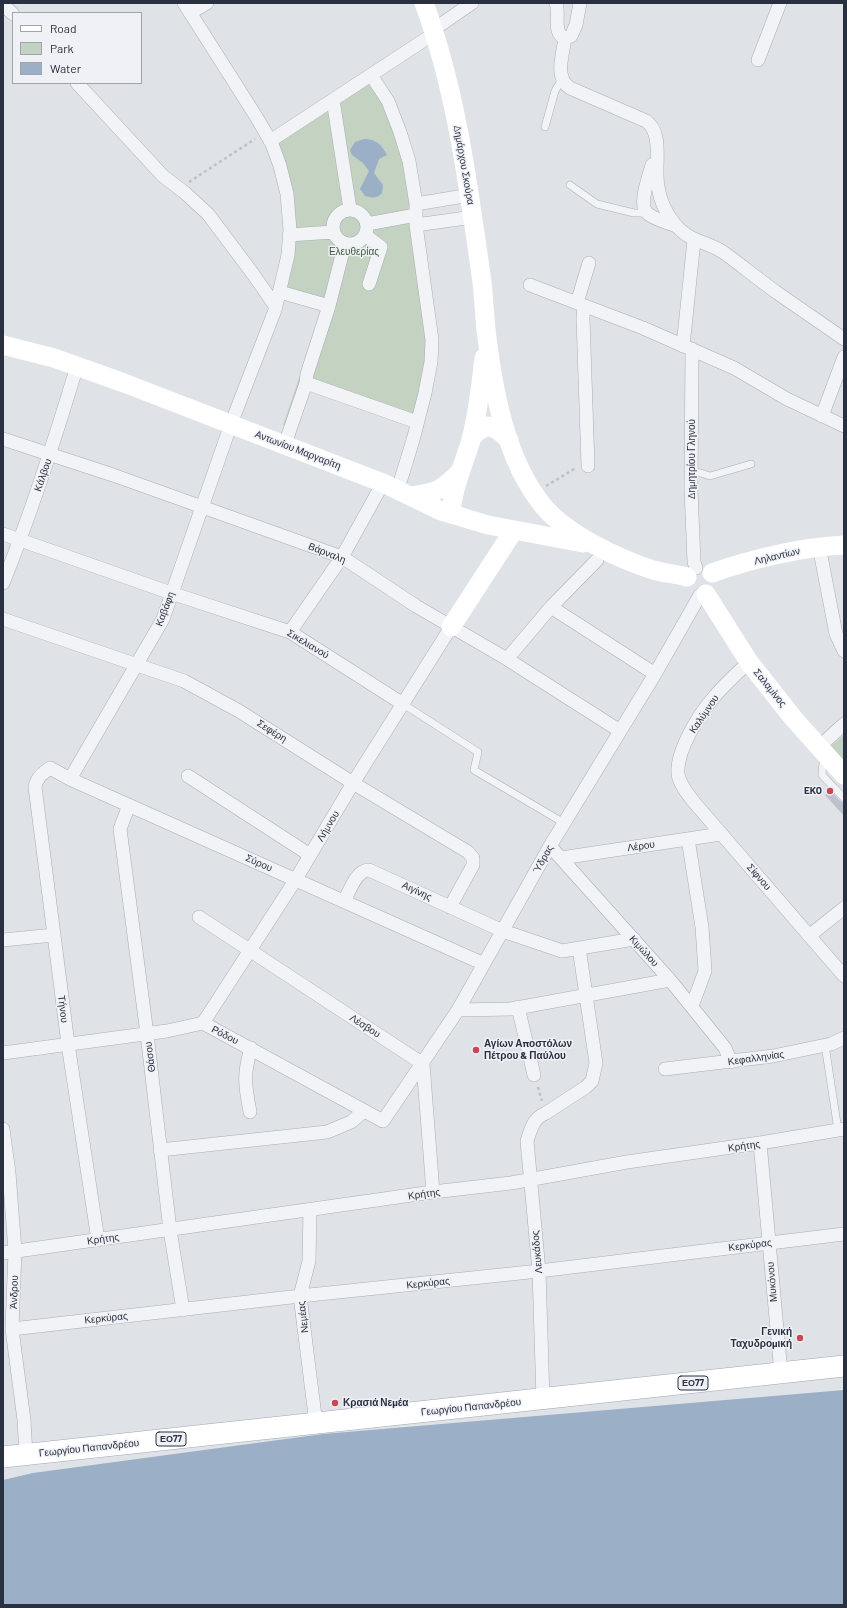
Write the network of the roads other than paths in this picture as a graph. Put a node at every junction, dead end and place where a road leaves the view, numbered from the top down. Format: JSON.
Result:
{"nodes":[{"id":1,"x":207,"y":3,"type":"edge"},
{"id":2,"x":424,"y":3,"type":"edge"},
{"id":3,"x":472,"y":3,"type":"edge"},
{"id":4,"x":556,"y":3,"type":"edge"},
{"id":5,"x":580,"y":3,"type":"edge"},
{"id":6,"x":780,"y":3,"type":"edge"},
{"id":7,"x":3,"y":5,"type":"edge"},
{"id":8,"x":187,"y":8,"type":"edge"},
{"id":9,"x":12,"y":13,"type":"edge"},
{"id":10,"x":434,"y":32,"type":"junction"},
{"id":11,"x":565,"y":38,"type":"junction"},
{"id":12,"x":758,"y":60,"type":"dead end"},
{"id":13,"x":371,"y":75,"type":"junction"},
{"id":14,"x":562,"y":79,"type":"junction"},
{"id":15,"x":78,"y":84,"type":"edge"},
{"id":16,"x":333,"y":100,"type":"junction"},
{"id":17,"x":545,"y":127,"type":"dead end"},
{"id":18,"x":268,"y":136,"type":"junction"},
{"id":19,"x":656,"y":147,"type":"junction"},
{"id":20,"x":570,"y":185,"type":"dead end"},
{"id":21,"x":470,"y":195,"type":"junction"},
{"id":22,"x":350,"y":209,"type":"junction"},
{"id":23,"x":646,"y":213,"type":"junction"},
{"id":24,"x":416,"y":215,"type":"junction"},
{"id":25,"x":473,"y":217,"type":"junction"},
{"id":26,"x":678,"y":227,"type":"junction"},
{"id":27,"x":366,"y":229,"type":"junction"},
{"id":28,"x":333,"y":232,"type":"junction"},
{"id":29,"x":290,"y":235,"type":"junction"},
{"id":30,"x":694,"y":240,"type":"junction"},
{"id":31,"x":345,"y":243,"type":"junction"},
{"id":32,"x":588,"y":263,"type":"dead end"},
{"id":33,"x":369,"y":284,"type":"dead end"},
{"id":34,"x":530,"y":285,"type":"dead end"},
{"id":35,"x":280,"y":292,"type":"junction"},
{"id":36,"x":581,"y":304,"type":"junction"},
{"id":37,"x":329,"y":306,"type":"junction"},
{"id":38,"x":276,"y":307,"type":"junction"},
{"id":39,"x":486,"y":331,"type":"junction"},
{"id":40,"x":844,"y":339,"type":"edge"},
{"id":41,"x":3,"y":345,"type":"edge"},
{"id":42,"x":687,"y":347,"type":"junction"},
{"id":43,"x":844,"y":357,"type":"edge"},
{"id":44,"x":77,"y":366,"type":"junction"},
{"id":45,"x":306,"y":383,"type":"junction"},
{"id":46,"x":822,"y":416,"type":"junction"},
{"id":47,"x":417,"y":422,"type":"junction"},
{"id":48,"x":231,"y":424,"type":"junction"},
{"id":49,"x":844,"y":426,"type":"edge"},
{"id":50,"x":471,"y":438,"type":"junction"},
{"id":51,"x":3,"y":439,"type":"edge"},
{"id":52,"x":509,"y":440,"type":"junction"},
{"id":53,"x":285,"y":444,"type":"junction"},
{"id":54,"x":50,"y":455,"type":"junction"},
{"id":55,"x":588,"y":463,"type":"road end"},
{"id":56,"x":751,"y":464,"type":"dead end"},
{"id":57,"x":691,"y":470,"type":"junction"},
{"id":58,"x":461,"y":471,"type":"junction"},
{"id":59,"x":398,"y":489,"type":"junction"},
{"id":60,"x":202,"y":508,"type":"junction"},
{"id":61,"x":451,"y":514,"type":"junction"},
{"id":62,"x":552,"y":516,"type":"junction"},
{"id":63,"x":514,"y":530,"type":"junction"},
{"id":64,"x":3,"y":534,"type":"edge"},
{"id":65,"x":546,"y":535,"type":"junction"},
{"id":66,"x":20,"y":540,"type":"junction"},
{"id":67,"x":844,"y":545,"type":"edge"},
{"id":68,"x":819,"y":546,"type":"junction"},
{"id":69,"x":596,"y":553,"type":"junction"},
{"id":70,"x":342,"y":557,"type":"junction"},
{"id":71,"x":698,"y":573,"type":"junction"},
{"id":72,"x":3,"y":582,"type":"edge"},
{"id":73,"x":172,"y":594,"type":"junction"},
{"id":74,"x":703,"y":594,"type":"junction"},
{"id":75,"x":551,"y":607,"type":"junction"},
{"id":76,"x":3,"y":619,"type":"edge"},
{"id":77,"x":451,"y":627,"type":"junction"},
{"id":78,"x":290,"y":632,"type":"junction"},
{"id":79,"x":844,"y":651,"type":"edge"},
{"id":80,"x":507,"y":659,"type":"junction"},
{"id":81,"x":749,"y":662,"type":"junction"},
{"id":82,"x":137,"y":664,"type":"junction"},
{"id":83,"x":655,"y":674,"type":"junction"},
{"id":84,"x":403,"y":704,"type":"junction"},
{"id":85,"x":844,"y":724,"type":"edge"},
{"id":86,"x":620,"y":731,"type":"junction"},
{"id":87,"x":821,"y":754,"type":"junction"},
{"id":88,"x":678,"y":775,"type":"joint"},
{"id":89,"x":844,"y":775,"type":"edge"},
{"id":90,"x":188,"y":776,"type":"dead end"},
{"id":91,"x":36,"y":778,"type":"joint"},
{"id":92,"x":70,"y":779,"type":"junction"},
{"id":93,"x":353,"y":783,"type":"junction"},
{"id":94,"x":844,"y":798,"type":"edge"},
{"id":95,"x":129,"y":805,"type":"junction"},
{"id":96,"x":564,"y":823,"type":"junction"},
{"id":97,"x":721,"y":834,"type":"junction"},
{"id":98,"x":688,"y":839,"type":"junction"},
{"id":99,"x":550,"y":846,"type":"junction"},
{"id":100,"x":310,"y":855,"type":"junction"},
{"id":101,"x":561,"y":858,"type":"junction"},
{"id":102,"x":296,"y":879,"type":"junction"},
{"id":103,"x":344,"y":901,"type":"junction"},
{"id":104,"x":450,"y":907,"type":"junction"},
{"id":105,"x":844,"y":908,"type":"edge"},
{"id":106,"x":199,"y":917,"type":"dead end"},
{"id":107,"x":503,"y":931,"type":"junction"},
{"id":108,"x":54,"y":935,"type":"junction"},
{"id":109,"x":809,"y":936,"type":"junction"},
{"id":110,"x":634,"y":939,"type":"junction"},
{"id":111,"x":3,"y":940,"type":"edge"},
{"id":112,"x":578,"y":948,"type":"junction"},
{"id":113,"x":250,"y":950,"type":"junction"},
{"id":114,"x":484,"y":964,"type":"junction"},
{"id":115,"x":844,"y":976,"type":"edge"},
{"id":116,"x":670,"y":980,"type":"junction"},
{"id":117,"x":586,"y":995,"type":"junction"},
{"id":118,"x":692,"y":1006,"type":"junction"},
{"id":119,"x":518,"y":1007,"type":"junction"},
{"id":120,"x":458,"y":1010,"type":"junction"},
{"id":121,"x":203,"y":1023,"type":"junction"},
{"id":122,"x":147,"y":1034,"type":"junction"},
{"id":123,"x":844,"y":1038,"type":"edge"},
{"id":124,"x":68,"y":1044,"type":"junction"},
{"id":125,"x":826,"y":1045,"type":"junction"},
{"id":126,"x":251,"y":1048,"type":"junction"},
{"id":127,"x":3,"y":1053,"type":"edge"},
{"id":128,"x":731,"y":1062,"type":"junction"},
{"id":129,"x":423,"y":1064,"type":"junction"},
{"id":130,"x":665,"y":1069,"type":"dead end"},
{"id":131,"x":534,"y":1075,"type":"road end"},
{"id":132,"x":364,"y":1111,"type":"junction"},
{"id":133,"x":250,"y":1112,"type":"dead end"},
{"id":134,"x":383,"y":1121,"type":"joint"},
{"id":135,"x":3,"y":1129,"type":"edge"},
{"id":136,"x":841,"y":1130,"type":"edge"},
{"id":137,"x":760,"y":1143,"type":"junction"},
{"id":138,"x":160,"y":1150,"type":"junction"},
{"id":139,"x":530,"y":1179,"type":"junction"},
{"id":140,"x":433,"y":1192,"type":"junction"},
{"id":141,"x":310,"y":1210,"type":"junction"},
{"id":142,"x":170,"y":1230,"type":"junction"},
{"id":143,"x":844,"y":1234,"type":"edge"},
{"id":144,"x":98,"y":1240,"type":"junction"},
{"id":145,"x":769,"y":1243,"type":"junction"},
{"id":146,"x":9,"y":1252,"type":"edge"},
{"id":147,"x":539,"y":1271,"type":"junction"},
{"id":148,"x":300,"y":1296,"type":"junction"},
{"id":149,"x":183,"y":1310,"type":"junction"},
{"id":150,"x":12,"y":1329,"type":"junction"},
{"id":151,"x":9,"y":1347,"type":"edge"},
{"id":152,"x":844,"y":1366,"type":"edge"},
{"id":153,"x":781,"y":1373,"type":"junction"},
{"id":154,"x":543,"y":1399,"type":"junction"},
{"id":155,"x":316,"y":1424,"type":"junction"},
{"id":156,"x":26,"y":1455,"type":"junction"},
{"id":157,"x":3,"y":1457,"type":"edge"}],
"edges":[{"from":1,"to":8,"type":"street"},
{"from":2,"to":10,"type":"main road","name":"Δημάρχου Σκούρα"},
{"from":3,"to":10,"type":"street"},
{"from":4,"to":11,"type":"street"},
{"from":5,"to":11,"type":"street"},
{"from":6,"to":12,"type":"street"},
{"from":7,"to":9,"type":"street"},
{"from":8,"to":18,"type":"street","name":"Καβάφη"},
{"from":10,"to":13,"type":"street"},
{"from":10,"to":21,"type":"main road","name":"Δημάρχου Σκούρα"},
{"from":11,"to":14,"type":"street"},
{"from":13,"to":16,"type":"street"},
{"from":13,"to":24,"type":"street"},
{"from":14,"to":17,"type":"lane"},
{"from":14,"to":19,"type":"street"},
{"from":15,"to":38,"type":"street"},
{"from":16,"to":18,"type":"street"},
{"from":16,"to":22,"type":"street"},
{"from":18,"to":29,"type":"street","name":"Καβάφη"},
{"from":19,"to":23,"type":"street"},
{"from":19,"to":26,"type":"street"},
{"from":20,"to":23,"type":"lane"},
{"from":21,"to":24,"type":"street"},
{"from":21,"to":25,"type":"main road","name":"Δημάρχου Σκούρα"},
{"from":22,"to":27,"type":"street"},
{"from":22,"to":28,"type":"street"},
{"from":23,"to":26,"type":"street"},
{"from":24,"to":25,"type":"street"},
{"from":24,"to":27,"type":"street"},
{"from":24,"to":47,"type":"street"},
{"from":25,"to":39,"type":"main road","name":"Δημάρχου Σκούρα"},
{"from":26,"to":30,"type":"street"},
{"from":27,"to":31,"type":"street"},
{"from":27,"to":33,"type":"street"},
{"from":28,"to":29,"type":"street"},
{"from":28,"to":31,"type":"street"},
{"from":29,"to":35,"type":"street","name":"Καβάφη"},
{"from":30,"to":40,"type":"street"},
{"from":30,"to":42,"type":"street","name":"Δημητρίου Γληνού"},
{"from":31,"to":37,"type":"street"},
{"from":32,"to":36,"type":"street"},
{"from":34,"to":36,"type":"street"},
{"from":35,"to":37,"type":"street"},
{"from":35,"to":38,"type":"street","name":"Καβάφη"},
{"from":36,"to":42,"type":"street"},
{"from":36,"to":55,"type":"street"},
{"from":37,"to":45,"type":"street"},
{"from":38,"to":48,"type":"street","name":"Καβάφη"},
{"from":39,"to":50,"type":"main road"},
{"from":39,"to":52,"type":"main road"},
{"from":41,"to":44,"type":"main road","name":"Αντωνίου Μαργαρίτη"},
{"from":42,"to":46,"type":"street"},
{"from":42,"to":57,"type":"street","name":"Δημητρίου Γληνού"},
{"from":43,"to":46,"type":"street"},
{"from":44,"to":48,"type":"main road","name":"Αντωνίου Μαργαρίτη"},
{"from":44,"to":54,"type":"street","name":"Κάλβου"},
{"from":45,"to":47,"type":"street"},
{"from":45,"to":53,"type":"street"},
{"from":46,"to":49,"type":"street"},
{"from":47,"to":59,"type":"street"},
{"from":48,"to":53,"type":"main road","name":"Αντωνίου Μαργαρίτη"},
{"from":48,"to":60,"type":"street","name":"Καβάφη"},
{"from":50,"to":52,"type":"main road"},
{"from":50,"to":58,"type":"main road"},
{"from":51,"to":54,"type":"street","name":"Βάρναλη"},
{"from":52,"to":62,"type":"main road"},
{"from":53,"to":59,"type":"main road","name":"Αντωνίου Μαργαρίτη"},
{"from":54,"to":60,"type":"street","name":"Βάρναλη"},
{"from":54,"to":66,"type":"street","name":"Κάλβου"},
{"from":56,"to":57,"type":"lane"},
{"from":57,"to":71,"type":"street","name":"Δημητρίου Γληνού"},
{"from":58,"to":59,"type":"main road"},
{"from":58,"to":61,"type":"main road"},
{"from":59,"to":61,"type":"main road","name":"Αντωνίου Μαργαρίτη"},
{"from":59,"to":70,"type":"street"},
{"from":60,"to":70,"type":"street","name":"Βάρναλη"},
{"from":60,"to":73,"type":"street","name":"Καβάφη"},
{"from":61,"to":63,"type":"main road","name":"Αντωνίου Μαργαρίτη"},
{"from":62,"to":65,"type":"main road"},
{"from":62,"to":69,"type":"main road"},
{"from":63,"to":65,"type":"main road","name":"Αντωνίου Μαργαρίτη"},
{"from":63,"to":77,"type":"main road"},
{"from":64,"to":66,"type":"street","name":"Σικελιανού"},
{"from":65,"to":69,"type":"main road","name":"Αντωνίου Μαργαρίτη"},
{"from":66,"to":72,"type":"street","name":"Κάλβου"},
{"from":66,"to":73,"type":"street","name":"Σικελιανού"},
{"from":67,"to":68,"type":"main road","name":"Ληλαντίων"},
{"from":68,"to":71,"type":"main road","name":"Ληλαντίων"},
{"from":68,"to":79,"type":"street"},
{"from":69,"to":71,"type":"main road"},
{"from":69,"to":75,"type":"street"},
{"from":70,"to":77,"type":"street","name":"Βάρναλη"},
{"from":70,"to":78,"type":"street"},
{"from":71,"to":74,"type":"main road"},
{"from":71,"to":74,"type":"main road","name":"Σαλαμίνος"},
{"from":73,"to":78,"type":"street","name":"Σικελιανού"},
{"from":73,"to":82,"type":"street","name":"Καβάφη"},
{"from":74,"to":81,"type":"main road","name":"Σαλαμίνος"},
{"from":74,"to":83,"type":"street","name":"Ύδρας"},
{"from":75,"to":80,"type":"street"},
{"from":75,"to":83,"type":"street"},
{"from":76,"to":82,"type":"street","name":"Σεφέρη"},
{"from":77,"to":80,"type":"street","name":"Βάρναλη"},
{"from":77,"to":84,"type":"street","name":"Λήμνου"},
{"from":78,"to":84,"type":"street","name":"Σικελιανού"},
{"from":80,"to":86,"type":"street","name":"Βάρναλη"},
{"from":81,"to":87,"type":"main road","name":"Σαλαμίνος"},
{"from":81,"to":88,"type":"street","name":"Καλύμνου"},
{"from":82,"to":92,"type":"street","name":"Καβάφη"},
{"from":82,"to":93,"type":"street","name":"Σεφέρη"},
{"from":83,"to":86,"type":"street","name":"Ύδρας"},
{"from":84,"to":93,"type":"street","name":"Λήμνου"},
{"from":84,"to":96,"type":"lane","name":"Σικελιανού"},
{"from":85,"to":87,"type":"street"},
{"from":86,"to":96,"type":"street","name":"Ύδρας"},
{"from":87,"to":89,"type":"main road","name":"Σαλαμίνος"},
{"from":87,"to":94,"type":"lane"},
{"from":88,"to":97,"type":"street","name":"Σίφνου"},
{"from":90,"to":100,"type":"street"},
{"from":91,"to":92,"type":"street","name":"Σύρου"},
{"from":91,"to":108,"type":"street","name":"Τήνου"},
{"from":92,"to":95,"type":"street","name":"Σύρου"},
{"from":93,"to":100,"type":"street","name":"Λήμνου"},
{"from":93,"to":104,"type":"street","name":"Σεφέρη"},
{"from":95,"to":102,"type":"street","name":"Σύρου"},
{"from":95,"to":122,"type":"street","name":"Θάσου"},
{"from":96,"to":99,"type":"street","name":"Ύδρας"},
{"from":97,"to":98,"type":"street","name":"Λέρου"},
{"from":97,"to":109,"type":"street","name":"Σίφνου"},
{"from":98,"to":101,"type":"street","name":"Λέρου"},
{"from":98,"to":118,"type":"street"},
{"from":99,"to":101,"type":"street","name":"Κιμώλου"},
{"from":99,"to":107,"type":"street","name":"Ύδρας"},
{"from":100,"to":102,"type":"street","name":"Λήμνου"},
{"from":101,"to":110,"type":"street","name":"Κιμώλου"},
{"from":102,"to":103,"type":"street","name":"Σύρου"},
{"from":102,"to":113,"type":"street","name":"Λήμνου"},
{"from":103,"to":104,"type":"street","name":"Αιγίνης"},
{"from":103,"to":114,"type":"street","name":"Σύρου"},
{"from":104,"to":107,"type":"street","name":"Αιγίνης"},
{"from":105,"to":109,"type":"street"},
{"from":106,"to":113,"type":"street","name":"Λέσβου"},
{"from":107,"to":112,"type":"street","name":"Αιγίνης"},
{"from":107,"to":114,"type":"street","name":"Ύδρας"},
{"from":108,"to":111,"type":"street"},
{"from":108,"to":124,"type":"street","name":"Τήνου"},
{"from":109,"to":115,"type":"street","name":"Σίφνου"},
{"from":110,"to":112,"type":"street","name":"Αιγίνης"},
{"from":110,"to":116,"type":"street","name":"Κιμώλου"},
{"from":112,"to":117,"type":"street","name":"Λευκάδος"},
{"from":113,"to":121,"type":"street","name":"Λήμνου"},
{"from":113,"to":129,"type":"street","name":"Λέσβου"},
{"from":114,"to":120,"type":"street","name":"Ύδρας"},
{"from":116,"to":117,"type":"street"},
{"from":116,"to":118,"type":"street","name":"Κιμώλου"},
{"from":117,"to":119,"type":"street"},
{"from":117,"to":139,"type":"street","name":"Λευκάδος"},
{"from":118,"to":128,"type":"street","name":"Κιμώλου"},
{"from":119,"to":120,"type":"street"},
{"from":119,"to":131,"type":"street"},
{"from":120,"to":129,"type":"street","name":"Ύδρας"},
{"from":121,"to":122,"type":"street","name":"Ρόδου"},
{"from":121,"to":126,"type":"street","name":"Ρόδου"},
{"from":122,"to":124,"type":"street","name":"Ρόδου"},
{"from":122,"to":138,"type":"street","name":"Θάσου"},
{"from":123,"to":125,"type":"street","name":"Κεφαλληνίας"},
{"from":124,"to":127,"type":"street","name":"Ρόδου"},
{"from":124,"to":144,"type":"street","name":"Τήνου"},
{"from":125,"to":128,"type":"street","name":"Κεφαλληνίας"},
{"from":125,"to":136,"type":"lane"},
{"from":126,"to":132,"type":"street","name":"Ρόδου"},
{"from":126,"to":133,"type":"street"},
{"from":128,"to":130,"type":"street","name":"Κεφαλληνίας"},
{"from":129,"to":134,"type":"street","name":"Ύδρας"},
{"from":129,"to":140,"type":"street"},
{"from":132,"to":134,"type":"street","name":"Ρόδου"},
{"from":132,"to":138,"type":"street"},
{"from":135,"to":146,"type":"street","name":"Άνδρου"},
{"from":136,"to":137,"type":"street","name":"Κρήτης"},
{"from":137,"to":139,"type":"street","name":"Κρήτης"},
{"from":137,"to":145,"type":"street","name":"Μυκόνου"},
{"from":138,"to":142,"type":"street","name":"Θάσου"},
{"from":139,"to":140,"type":"street","name":"Κρήτης"},
{"from":139,"to":147,"type":"street","name":"Λευκάδος"},
{"from":140,"to":141,"type":"street","name":"Κρήτης"},
{"from":141,"to":142,"type":"street","name":"Κρήτης"},
{"from":141,"to":148,"type":"street","name":"Νεμέας"},
{"from":142,"to":144,"type":"street","name":"Κρήτης"},
{"from":142,"to":149,"type":"street","name":"Θάσου"},
{"from":143,"to":145,"type":"street","name":"Κερκύρας"},
{"from":144,"to":146,"type":"street","name":"Κρήτης"},
{"from":145,"to":147,"type":"street","name":"Κερκύρας"},
{"from":145,"to":153,"type":"street","name":"Μυκόνου"},
{"from":146,"to":150,"type":"street","name":"Άνδρου"},
{"from":147,"to":148,"type":"street","name":"Κερκύρας"},
{"from":147,"to":154,"type":"street","name":"Λευκάδος"},
{"from":148,"to":149,"type":"street","name":"Κερκύρας"},
{"from":148,"to":155,"type":"street","name":"Νεμέας"},
{"from":149,"to":150,"type":"street","name":"Κερκύρας"},
{"from":150,"to":151,"type":"street","name":"Άνδρου"},
{"from":151,"to":156,"type":"street","name":"Άνδρου"},
{"from":152,"to":153,"type":"main road","name":"Γεωργίου Παπανδρέου","number":"ΕΟ77"},
{"from":153,"to":154,"type":"main road","name":"Γεωργίου Παπανδρέου","number":"ΕΟ77"},
{"from":154,"to":155,"type":"main road","name":"Γεωργίου Παπανδρέου","number":"ΕΟ77"},
{"from":155,"to":156,"type":"main road","name":"Γεωργίου Παπανδρέου","number":"ΕΟ77"},
{"from":156,"to":157,"type":"main road","name":"Γεωργίου Παπανδρέου","number":"ΕΟ77"}]}
